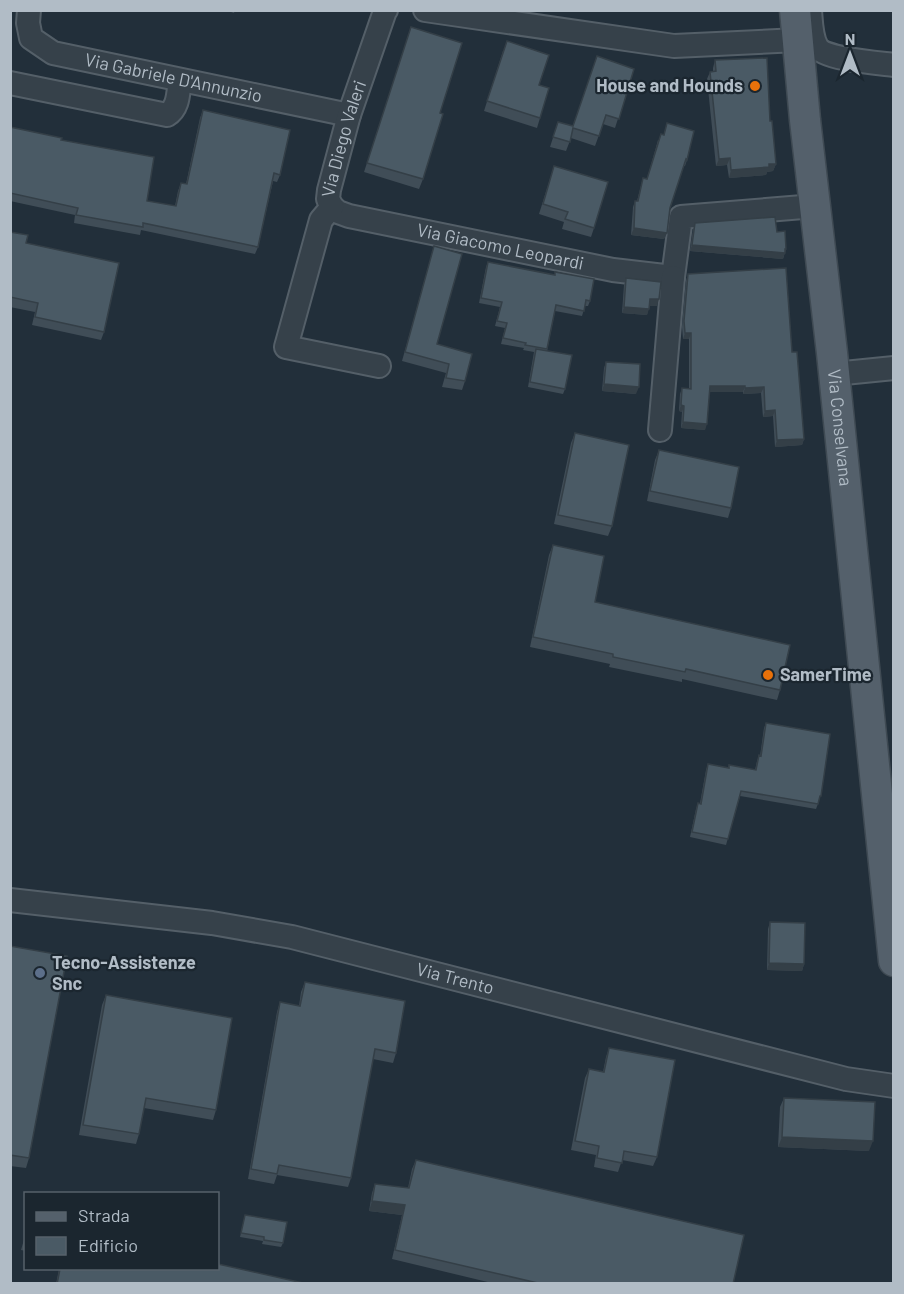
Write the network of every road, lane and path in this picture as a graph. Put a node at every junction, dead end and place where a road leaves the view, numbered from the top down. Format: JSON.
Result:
{"nodes":[{"id":1,"x":29,"y":10,"type":"edge"},
{"id":2,"x":387,"y":10,"type":"edge"},
{"id":3,"x":425,"y":10,"type":"edge"},
{"id":4,"x":795,"y":10,"type":"edge"},
{"id":5,"x":810,"y":10,"type":"edge"},
{"id":6,"x":798,"y":40,"type":"junction"},
{"id":7,"x":894,"y":65,"type":"edge"},
{"id":8,"x":180,"y":80,"type":"junction"},
{"id":9,"x":10,"y":83,"type":"edge"},
{"id":10,"x":349,"y":115,"type":"junction"},
{"id":11,"x":815,"y":206,"type":"junction"},
{"id":12,"x":332,"y":207,"type":"junction"},
{"id":13,"x":673,"y":277,"type":"junction"},
{"id":14,"x":379,"y":366,"type":"dead end"},
{"id":15,"x":894,"y":368,"type":"edge"},
{"id":16,"x":834,"y":374,"type":"junction"},
{"id":17,"x":660,"y":430,"type":"dead end"},
{"id":18,"x":887,"y":845,"type":"edge"},
{"id":19,"x":10,"y":900,"type":"edge"},
{"id":20,"x":894,"y":961,"type":"edge"},
{"id":21,"x":894,"y":1086,"type":"edge"}],
"edges":[{"from":1,"to":8,"type":"street","name":"Via Gabriele D'Annunzio"},
{"from":2,"to":10,"type":"street","name":"Via Diego Valeri"},
{"from":3,"to":6,"type":"street"},
{"from":4,"to":6,"type":"main road","name":"Via Conselvana"},
{"from":5,"to":7,"type":"street"},
{"from":6,"to":11,"type":"main road","name":"Via Conselvana"},
{"from":8,"to":9,"type":"street"},
{"from":8,"to":10,"type":"street","name":"Via Gabriele D'Annunzio"},
{"from":10,"to":12,"type":"street","name":"Via Diego Valeri"},
{"from":11,"to":13,"type":"street"},
{"from":11,"to":16,"type":"main road","name":"Via Conselvana"},
{"from":12,"to":13,"type":"street","name":"Via Giacomo Leopardi"},
{"from":12,"to":14,"type":"street","name":"Via Diego Valeri"},
{"from":13,"to":17,"type":"street"},
{"from":15,"to":16,"type":"street"},
{"from":16,"to":18,"type":"main road","name":"Via Conselvana"},
{"from":18,"to":20,"type":"main road","name":"Via Conselvana"},
{"from":19,"to":21,"type":"street","name":"Via Trento"}]}
